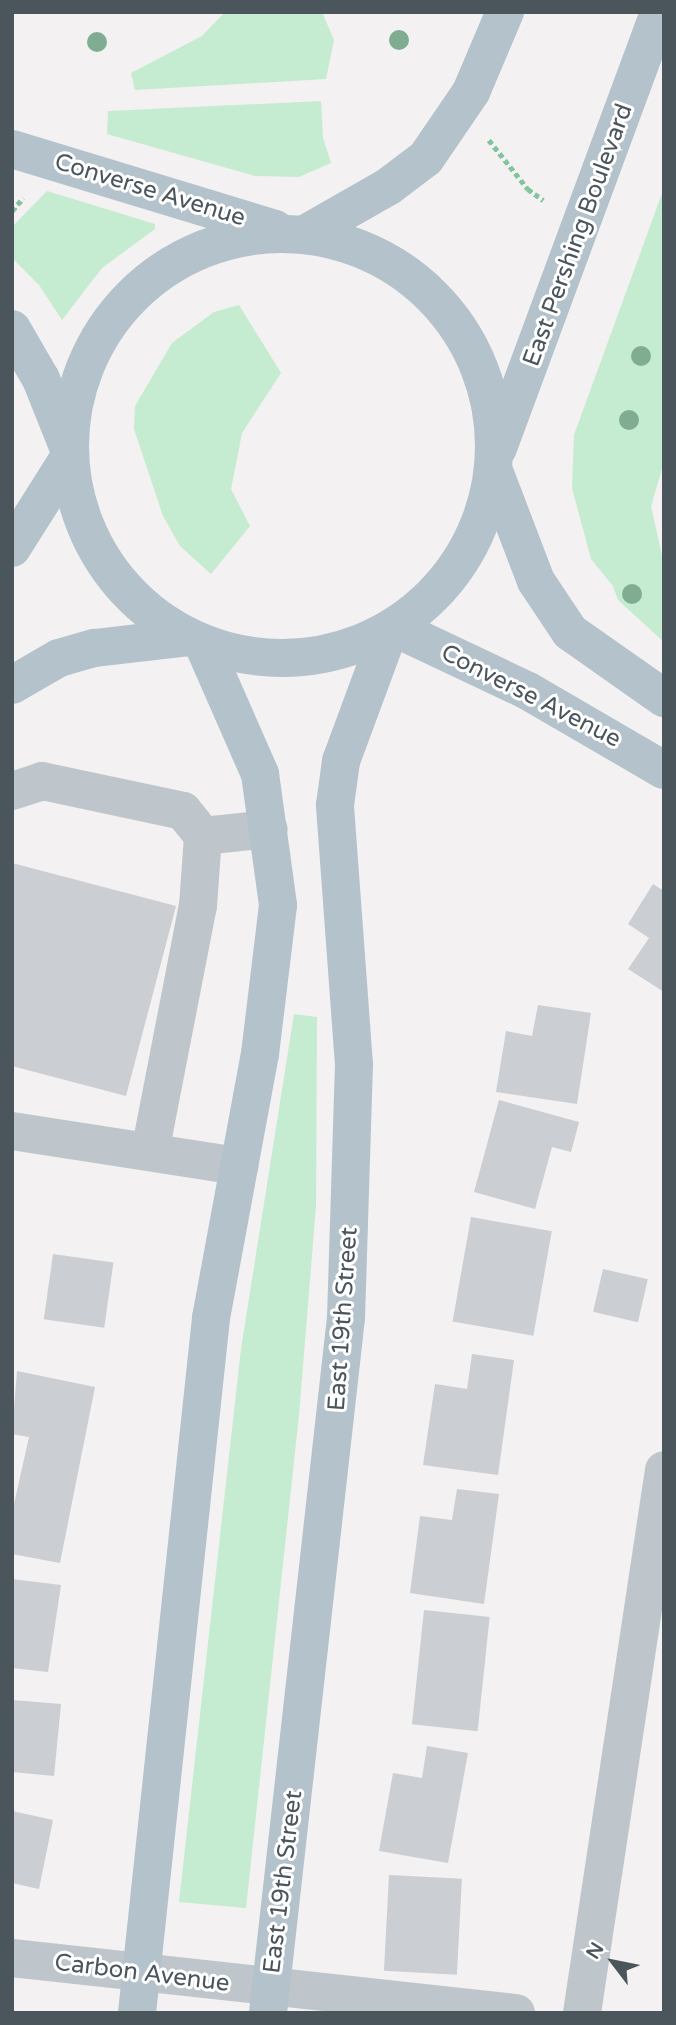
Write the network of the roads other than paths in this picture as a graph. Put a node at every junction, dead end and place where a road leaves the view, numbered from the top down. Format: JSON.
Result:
{"nodes":[{"id":1,"x":505,"y":12,"type":"edge"},
{"id":2,"x":659,"y":12,"type":"edge"},
{"id":3,"x":12,"y":149,"type":"edge"},
{"id":4,"x":296,"y":234,"type":"junction"},
{"id":5,"x":12,"y":329,"type":"edge"},
{"id":6,"x":70,"y":454,"type":"junction"},
{"id":7,"x":495,"y":464,"type":"junction"},
{"id":8,"x":12,"y":548,"type":"edge"},
{"id":9,"x":392,"y":629,"type":"junction"},
{"id":10,"x":196,"y":641,"type":"junction"},
{"id":11,"x":12,"y":685,"type":"edge"},
{"id":12,"x":664,"y":698,"type":"edge"},
{"id":13,"x":664,"y":770,"type":"edge"},
{"id":14,"x":12,"y":791,"type":"edge"},
{"id":15,"x":269,"y":829,"type":"junction"},
{"id":16,"x":203,"y":836,"type":"junction"},
{"id":17,"x":12,"y":1131,"type":"edge"},
{"id":18,"x":150,"y":1152,"type":"junction"},
{"id":19,"x":239,"y":1167,"type":"junction"},
{"id":20,"x":664,"y":1470,"type":"edge"},
{"id":21,"x":12,"y":1958,"type":"edge"},
{"id":22,"x":141,"y":1974,"type":"junction"},
{"id":23,"x":270,"y":2000,"type":"edge"},
{"id":24,"x":137,"y":2013,"type":"edge"},
{"id":25,"x":516,"y":2013,"type":"edge"},
{"id":26,"x":582,"y":2013,"type":"edge"}],
"edges":[{"from":1,"to":4,"type":"main road","name":"East Pershing Boulevard"},
{"from":2,"to":7,"type":"main road","name":"East Pershing Boulevard"},
{"from":3,"to":4,"type":"main road","name":"Converse Avenue"},
{"from":4,"to":6,"type":"main road","name":"East Pershing Boulevard"},
{"from":4,"to":7,"type":"main road","name":"East Pershing Boulevard"},
{"from":5,"to":6,"type":"main road"},
{"from":6,"to":8,"type":"main road","name":"East Pershing Boulevard"},
{"from":6,"to":10,"type":"main road","name":"East Pershing Boulevard"},
{"from":7,"to":9,"type":"main road","name":"East Pershing Boulevard"},
{"from":7,"to":12,"type":"main road"},
{"from":9,"to":10,"type":"main road","name":"East Pershing Boulevard"},
{"from":9,"to":13,"type":"main road","name":"Converse Avenue"},
{"from":9,"to":23,"type":"main road","name":"East 19th Street"},
{"from":10,"to":11,"type":"main road","name":"East Pershing Boulevard"},
{"from":10,"to":15,"type":"main road"},
{"from":14,"to":16,"type":"street"},
{"from":15,"to":16,"type":"street"},
{"from":15,"to":19,"type":"main road"},
{"from":16,"to":18,"type":"street"},
{"from":17,"to":18,"type":"street"},
{"from":18,"to":19,"type":"street"},
{"from":19,"to":22,"type":"main road"},
{"from":20,"to":26,"type":"street"},
{"from":21,"to":22,"type":"street","name":"Carbon Avenue"},
{"from":22,"to":23,"type":"street","name":"Carbon Avenue"},
{"from":22,"to":24,"type":"main road"},
{"from":23,"to":25,"type":"street","name":"Carbon Avenue"}]}
